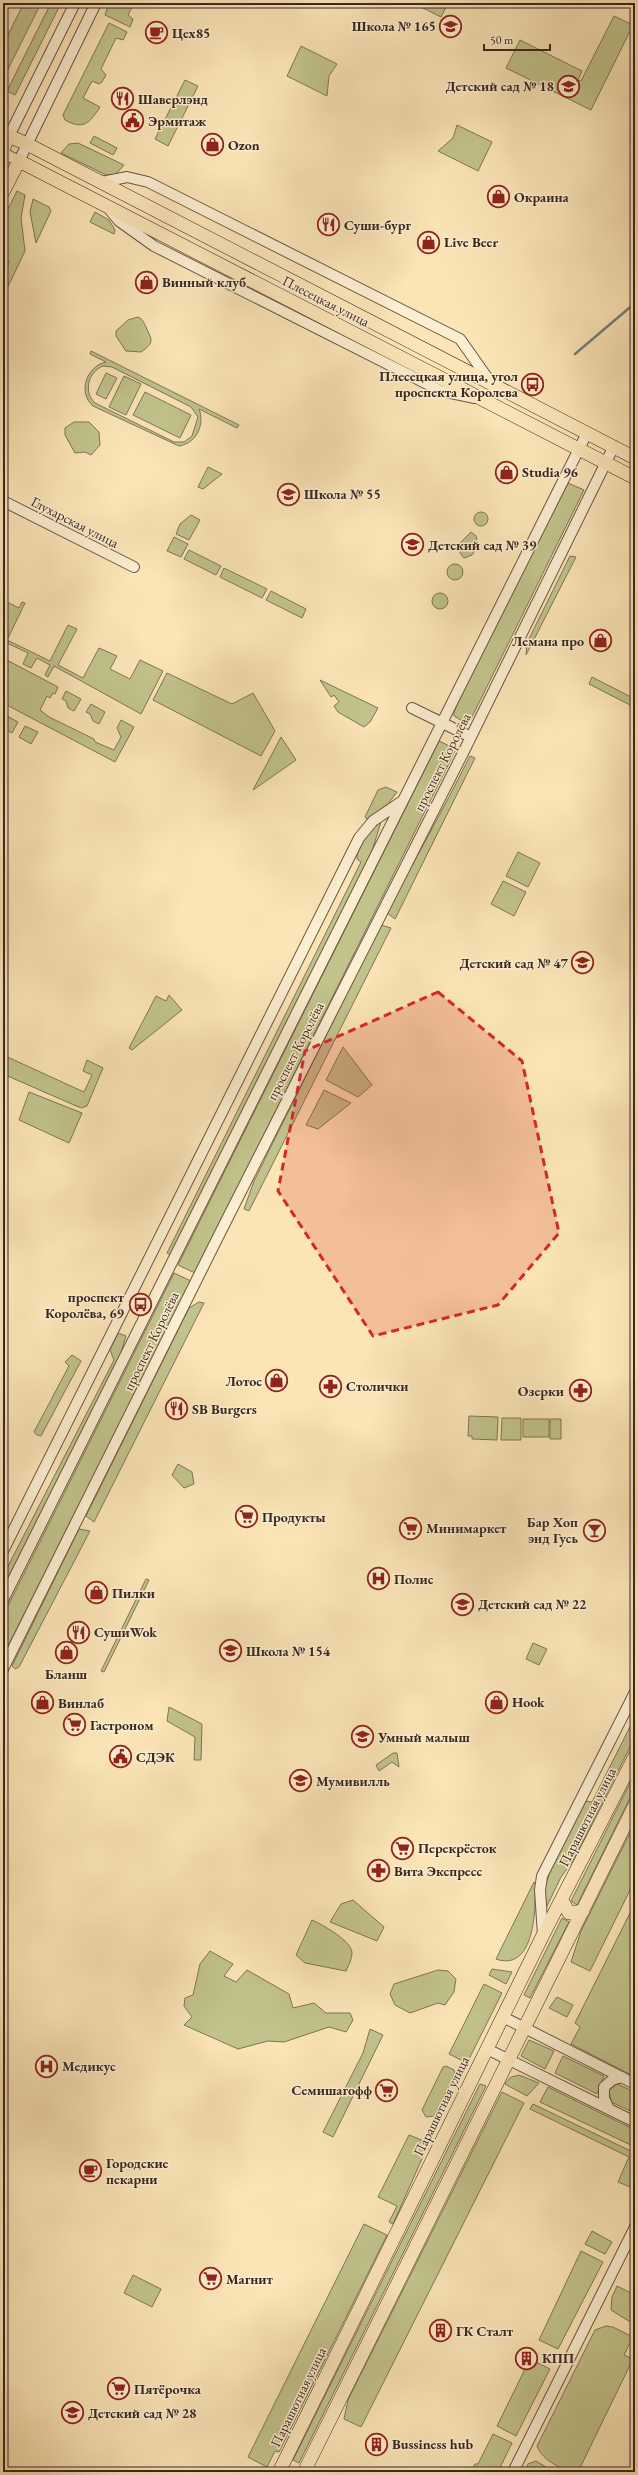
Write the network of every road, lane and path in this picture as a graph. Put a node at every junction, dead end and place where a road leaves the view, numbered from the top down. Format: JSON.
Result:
{"nodes":[{"id":1,"x":75,"y":3,"type":"edge"},
{"id":2,"x":96,"y":3,"type":"edge"},
{"id":3,"x":6,"y":135,"type":"edge"},
{"id":4,"x":27,"y":144,"type":"junction"},
{"id":5,"x":3,"y":151,"type":"edge"},
{"id":6,"x":19,"y":161,"type":"junction"},
{"id":7,"x":102,"y":182,"type":"junction"},
{"id":8,"x":3,"y":192,"type":"edge"},
{"id":9,"x":491,"y":383,"type":"junction"},
{"id":10,"x":587,"y":432,"type":"junction"},
{"id":11,"x":614,"y":446,"type":"junction"},
{"id":12,"x":578,"y":449,"type":"junction"},
{"id":13,"x":635,"y":458,"type":"edge"},
{"id":14,"x":605,"y":463,"type":"junction"},
{"id":15,"x":635,"y":478,"type":"edge"},
{"id":16,"x":3,"y":501,"type":"edge"},
{"id":17,"x":134,"y":567,"type":"dead end"},
{"id":18,"x":412,"y":708,"type":"dead end"},
{"id":19,"x":440,"y":722,"type":"junction"},
{"id":20,"x":471,"y":736,"type":"junction"},
{"id":21,"x":401,"y":802,"type":"junction"},
{"id":22,"x":3,"y":1551,"type":"edge"},
{"id":23,"x":3,"y":1600,"type":"edge"},
{"id":24,"x":3,"y":1669,"type":"edge"},
{"id":25,"x":635,"y":1692,"type":"edge"},
{"id":26,"x":635,"y":1756,"type":"edge"},
{"id":27,"x":635,"y":1805,"type":"edge"},
{"id":28,"x":562,"y":1900,"type":"junction"},
{"id":29,"x":583,"y":1911,"type":"junction"},
{"id":30,"x":542,"y":1935,"type":"junction"},
{"id":31,"x":502,"y":2017,"type":"junction"},
{"id":32,"x":525,"y":2028,"type":"junction"},
{"id":33,"x":487,"y":2049,"type":"junction"},
{"id":34,"x":509,"y":2060,"type":"junction"},
{"id":35,"x":622,"y":2077,"type":"junction"},
{"id":36,"x":635,"y":2084,"type":"edge"},
{"id":37,"x":609,"y":2109,"type":"junction"},
{"id":38,"x":635,"y":2122,"type":"edge"},
{"id":39,"x":635,"y":2227,"type":"edge"},
{"id":40,"x":279,"y":2472,"type":"edge"},
{"id":41,"x":304,"y":2472,"type":"edge"},
{"id":42,"x":513,"y":2472,"type":"edge"}],
"edges":[{"from":1,"to":3,"type":"street"},
{"from":2,"to":4,"type":"street"},
{"from":3,"to":4,"type":"main road","name":"Плесецкая улица"},
{"from":3,"to":5,"type":"main road"},
{"from":4,"to":6,"type":"street"},
{"from":4,"to":7,"type":"main road","name":"Плесецкая улица"},
{"from":5,"to":6,"type":"street","name":"Плесецкая улица"},
{"from":6,"to":8,"type":"main road"},
{"from":6,"to":12,"type":"main road","name":"Плесецкая улица"},
{"from":7,"to":9,"type":"main road","name":"Плесецкая улица"},
{"from":7,"to":9,"type":"street"},
{"from":9,"to":10,"type":"main road","name":"Плесецкая улица"},
{"from":10,"to":11,"type":"main road","name":"Плесецкая улица"},
{"from":10,"to":12,"type":"street","name":"проспект Королёва"},
{"from":11,"to":13,"type":"main road","name":"Плесецкая улица"},
{"from":11,"to":14,"type":"street","name":"проспект Королёва"},
{"from":12,"to":14,"type":"main road","name":"Плесецкая улица"},
{"from":12,"to":19,"type":"street","name":"проспект Королёва"},
{"from":14,"to":15,"type":"main road","name":"Плесецкая улица"},
{"from":14,"to":20,"type":"street","name":"проспект Королёва"},
{"from":16,"to":17,"type":"street","name":"Глухарская улица"},
{"from":18,"to":19,"type":"street"},
{"from":19,"to":20,"type":"street"},
{"from":19,"to":21,"type":"street","name":"проспект Королёва"},
{"from":20,"to":24,"type":"street","name":"проспект Королёва"},
{"from":21,"to":22,"type":"street"},
{"from":21,"to":23,"type":"street","name":"проспект Королёва"},
{"from":25,"to":30,"type":"street"},
{"from":26,"to":28,"type":"main road","name":"Парашютная улица"},
{"from":27,"to":29,"type":"main road"},
{"from":28,"to":29,"type":"main road"},
{"from":28,"to":30,"type":"main road","name":"Парашютная улица"},
{"from":29,"to":32,"type":"main road"},
{"from":30,"to":31,"type":"main road","name":"Парашютная улица"},
{"from":31,"to":32,"type":"street"},
{"from":31,"to":33,"type":"main road","name":"Парашютная улица"},
{"from":32,"to":34,"type":"main road"},
{"from":32,"to":35,"type":"street"},
{"from":33,"to":34,"type":"street"},
{"from":33,"to":40,"type":"main road","name":"Парашютная улица"},
{"from":34,"to":37,"type":"street"},
{"from":34,"to":41,"type":"main road"},
{"from":35,"to":36,"type":"street"},
{"from":35,"to":37,"type":"street"},
{"from":37,"to":38,"type":"street"},
{"from":39,"to":42,"type":"street"}]}
